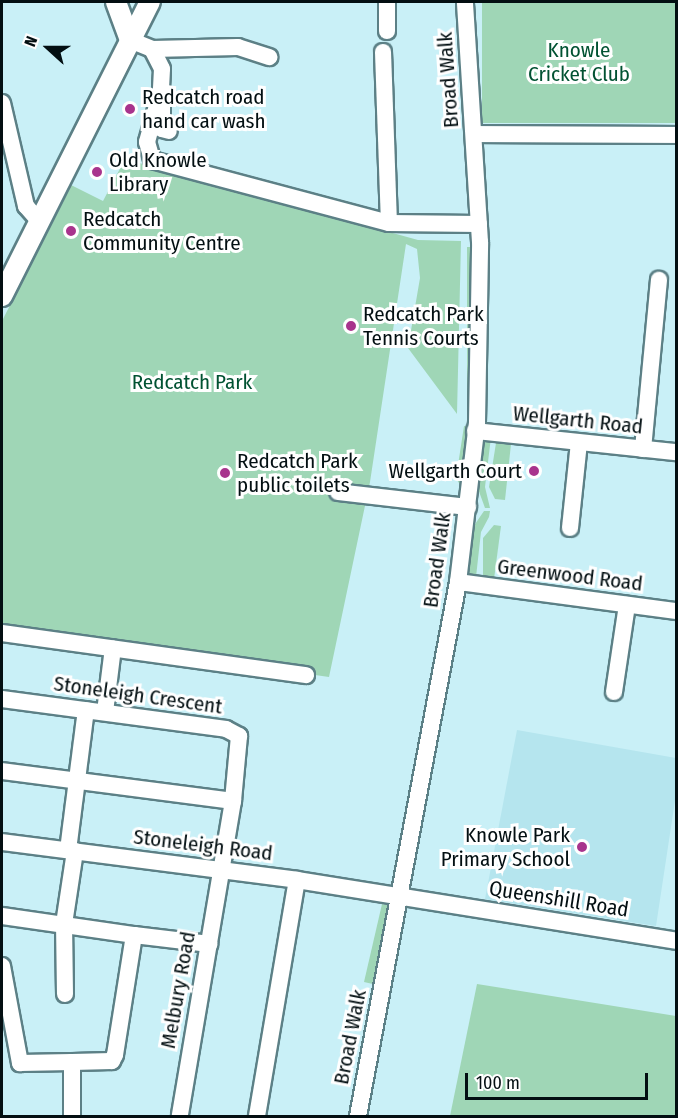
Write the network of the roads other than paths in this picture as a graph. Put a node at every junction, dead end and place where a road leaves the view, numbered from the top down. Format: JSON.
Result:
{"nodes":[{"id":1,"x":387,"y":2,"type":"edge"},
{"id":2,"x":465,"y":2,"type":"edge"},
{"id":3,"x":146,"y":8,"type":"edge"},
{"id":4,"x":118,"y":9,"type":"edge"},
{"id":5,"x":387,"y":31,"type":"dead end"},
{"id":6,"x":130,"y":40,"type":"junction"},
{"id":7,"x":152,"y":49,"type":"junction"},
{"id":8,"x":382,"y":52,"type":"dead end"},
{"id":9,"x":269,"y":57,"type":"dead end"},
{"id":10,"x":161,"y":91,"type":"junction"},
{"id":11,"x":2,"y":103,"type":"edge"},
{"id":12,"x":475,"y":134,"type":"junction"},
{"id":13,"x":676,"y":135,"type":"edge"},
{"id":14,"x":147,"y":142,"type":"junction"},
{"id":15,"x":39,"y":221,"type":"junction"},
{"id":16,"x":389,"y":224,"type":"junction"},
{"id":17,"x":479,"y":224,"type":"junction"},
{"id":18,"x":659,"y":280,"type":"dead end"},
{"id":19,"x":2,"y":296,"type":"edge"},
{"id":20,"x":475,"y":431,"type":"junction"},
{"id":21,"x":579,"y":443,"type":"junction"},
{"id":22,"x":642,"y":449,"type":"junction"},
{"id":23,"x":676,"y":452,"type":"edge"},
{"id":24,"x":338,"y":492,"type":"dead end"},
{"id":25,"x":468,"y":507,"type":"junction"},
{"id":26,"x":570,"y":528,"type":"dead end"},
{"id":27,"x":458,"y":582,"type":"junction"},
{"id":28,"x":627,"y":605,"type":"junction"},
{"id":29,"x":676,"y":611,"type":"edge"},
{"id":30,"x":2,"y":633,"type":"edge"},
{"id":31,"x":113,"y":648,"type":"junction"},
{"id":32,"x":306,"y":675,"type":"dead end"},
{"id":33,"x":614,"y":692,"type":"dead end"},
{"id":34,"x":2,"y":699,"type":"edge"},
{"id":35,"x":86,"y":710,"type":"junction"},
{"id":36,"x":105,"y":712,"type":"junction"},
{"id":37,"x":2,"y":771,"type":"edge"},
{"id":38,"x":77,"y":782,"type":"junction"},
{"id":39,"x":233,"y":801,"type":"junction"},
{"id":40,"x":2,"y":842,"type":"edge"},
{"id":41,"x":72,"y":851,"type":"junction"},
{"id":42,"x":222,"y":871,"type":"junction"},
{"id":43,"x":297,"y":880,"type":"junction"},
{"id":44,"x":399,"y":897,"type":"junction"},
{"id":45,"x":2,"y":916,"type":"edge"},
{"id":46,"x":64,"y":924,"type":"junction"},
{"id":47,"x":134,"y":935,"type":"junction"},
{"id":48,"x":676,"y":941,"type":"edge"},
{"id":49,"x":209,"y":944,"type":"junction"},
{"id":50,"x":2,"y":966,"type":"edge"},
{"id":51,"x":65,"y":994,"type":"dead end"},
{"id":52,"x":72,"y":1062,"type":"junction"},
{"id":53,"x":72,"y":1116,"type":"edge"},
{"id":54,"x":180,"y":1116,"type":"edge"},
{"id":55,"x":257,"y":1116,"type":"edge"},
{"id":56,"x":358,"y":1116,"type":"edge"}],
"edges":[{"from":1,"to":5,"type":"street"},
{"from":2,"to":12,"type":"street","name":"Broad Walk"},
{"from":3,"to":4,"type":"main road"},
{"from":3,"to":6,"type":"main road"},
{"from":4,"to":6,"type":"main road"},
{"from":6,"to":7,"type":"street"},
{"from":6,"to":15,"type":"main road"},
{"from":7,"to":9,"type":"street"},
{"from":7,"to":10,"type":"street"},
{"from":8,"to":16,"type":"street"},
{"from":10,"to":14,"type":"street"},
{"from":10,"to":14,"type":"street"},
{"from":11,"to":15,"type":"street"},
{"from":12,"to":13,"type":"street"},
{"from":12,"to":17,"type":"street","name":"Broad Walk"},
{"from":14,"to":16,"type":"street"},
{"from":15,"to":19,"type":"main road"},
{"from":16,"to":17,"type":"street"},
{"from":17,"to":20,"type":"street","name":"Broad Walk"},
{"from":18,"to":22,"type":"street"},
{"from":20,"to":21,"type":"street","name":"Wellgarth Road"},
{"from":20,"to":25,"type":"street","name":"Broad Walk"},
{"from":21,"to":22,"type":"street","name":"Wellgarth Road"},
{"from":21,"to":26,"type":"street"},
{"from":22,"to":23,"type":"street","name":"Wellgarth Road"},
{"from":24,"to":25,"type":"street"},
{"from":25,"to":27,"type":"street","name":"Broad Walk"},
{"from":27,"to":28,"type":"street","name":"Greenwood Road"},
{"from":27,"to":44,"type":"street","name":"Broad Walk"},
{"from":28,"to":29,"type":"street","name":"Greenwood Road"},
{"from":28,"to":33,"type":"street"},
{"from":30,"to":31,"type":"street"},
{"from":31,"to":32,"type":"street"},
{"from":31,"to":36,"type":"street"},
{"from":34,"to":35,"type":"street","name":"Stoneleigh Crescent"},
{"from":35,"to":36,"type":"street","name":"Stoneleigh Crescent"},
{"from":35,"to":38,"type":"street"},
{"from":36,"to":39,"type":"street","name":"Stoneleigh Crescent"},
{"from":37,"to":38,"type":"street"},
{"from":38,"to":39,"type":"street"},
{"from":38,"to":41,"type":"street"},
{"from":39,"to":42,"type":"street","name":"Stoneleigh Crescent"},
{"from":40,"to":41,"type":"street","name":"Stoneleigh Road"},
{"from":41,"to":42,"type":"street","name":"Stoneleigh Road"},
{"from":41,"to":46,"type":"street"},
{"from":42,"to":43,"type":"street","name":"Stoneleigh Road"},
{"from":42,"to":49,"type":"street","name":"Melbury Road"},
{"from":43,"to":44,"type":"street","name":"Stoneleigh Road"},
{"from":43,"to":55,"type":"street"},
{"from":44,"to":48,"type":"street","name":"Queenshill Road"},
{"from":44,"to":56,"type":"street","name":"Broad Walk"},
{"from":45,"to":46,"type":"street"},
{"from":46,"to":47,"type":"street"},
{"from":46,"to":51,"type":"street"},
{"from":47,"to":49,"type":"street"},
{"from":47,"to":52,"type":"street"},
{"from":49,"to":54,"type":"street","name":"Melbury Road"},
{"from":50,"to":52,"type":"street"},
{"from":52,"to":53,"type":"street"}]}
